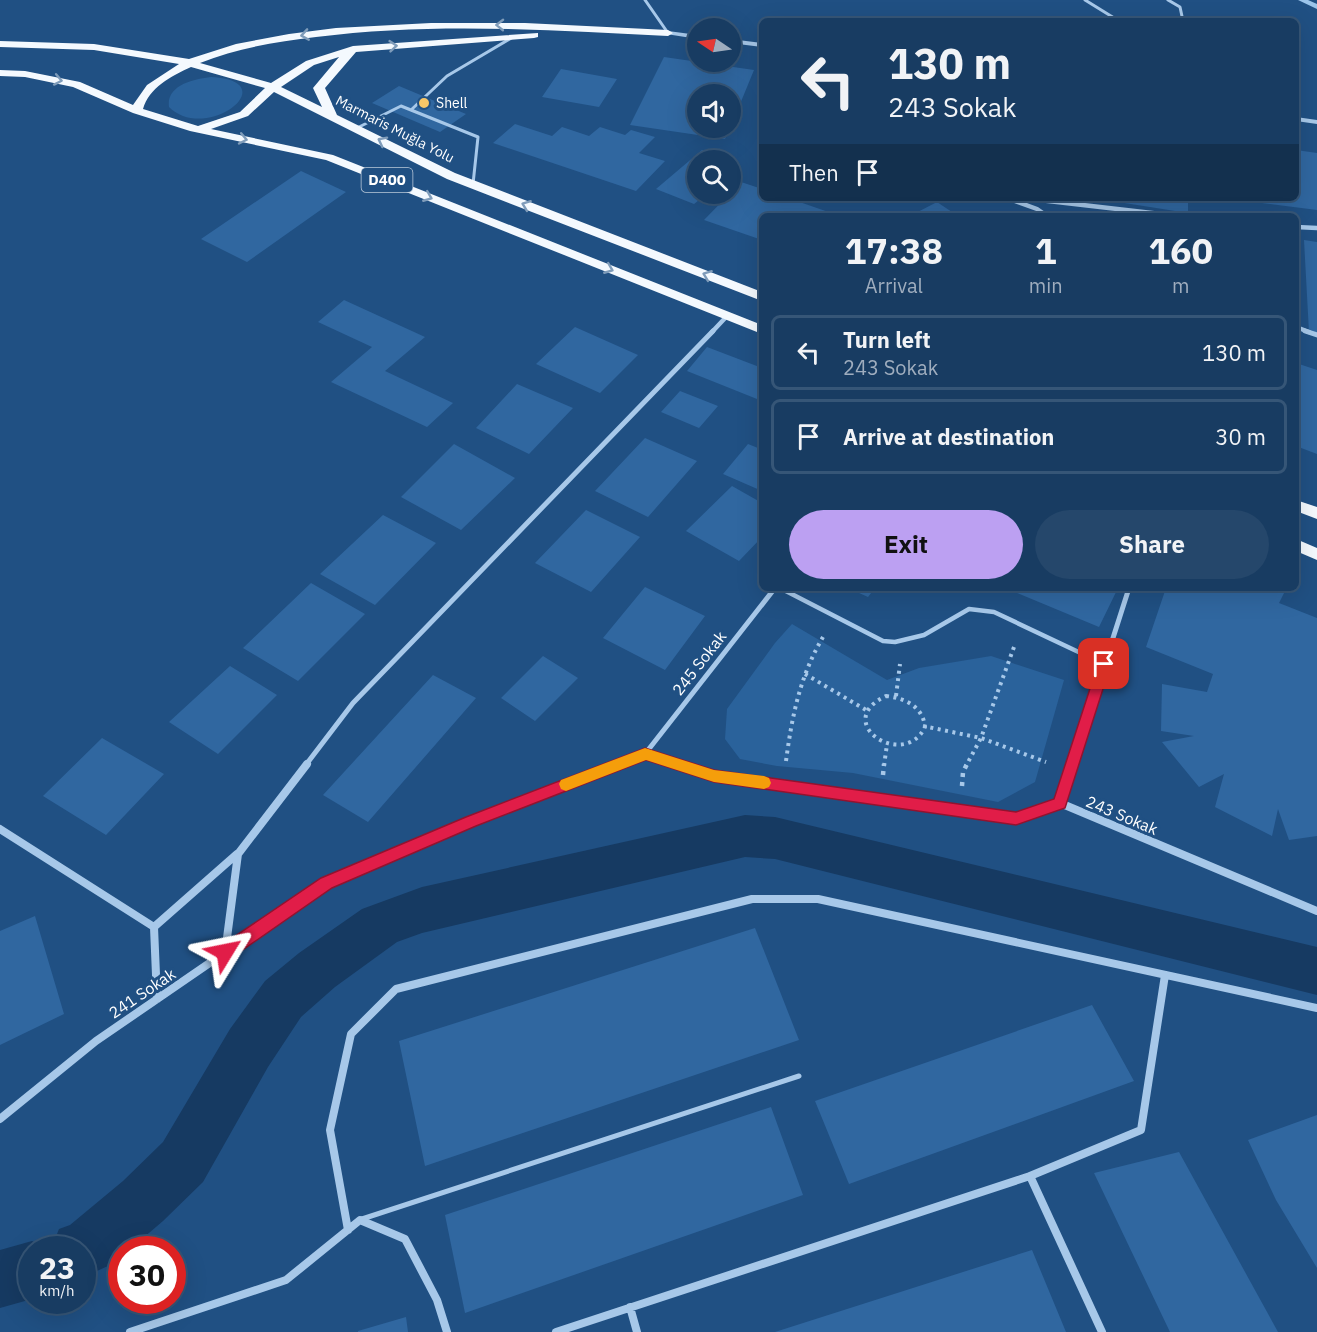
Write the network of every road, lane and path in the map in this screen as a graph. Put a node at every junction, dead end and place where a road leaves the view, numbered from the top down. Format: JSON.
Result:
{"nodes":[{"id":1,"x":645,"y":0,"type":"edge"},
{"id":2,"x":1085,"y":0,"type":"edge"},
{"id":3,"x":1168,"y":0,"type":"edge"},
{"id":4,"x":1114,"y":18,"type":"edge"},
{"id":5,"x":1182,"y":18,"type":"edge"},
{"id":6,"x":600,"y":30,"type":"junction"},
{"id":7,"x":668,"y":33,"type":"junction"},
{"id":8,"x":514,"y":36,"type":"junction"},
{"id":9,"x":687,"y":36,"type":"edge"},
{"id":10,"x":741,"y":42,"type":"edge"},
{"id":11,"x":0,"y":44,"type":"edge"},
{"id":12,"x":759,"y":45,"type":"edge"},
{"id":13,"x":240,"y":46,"type":"junction"},
{"id":14,"x":94,"y":47,"type":"junction"},
{"id":15,"x":353,"y":49,"type":"junction"},
{"id":16,"x":186,"y":62,"type":"junction"},
{"id":17,"x":0,"y":73,"type":"edge"},
{"id":18,"x":273,"y":87,"type":"junction"},
{"id":19,"x":411,"y":110,"type":"junction"},
{"id":20,"x":137,"y":111,"type":"junction"},
{"id":21,"x":332,"y":116,"type":"junction"},
{"id":22,"x":1299,"y":119,"type":"edge"},
{"id":23,"x":1317,"y":122,"type":"edge"},
{"id":24,"x":357,"y":128,"type":"junction"},
{"id":25,"x":194,"y":129,"type":"junction"},
{"id":26,"x":473,"y":184,"type":"junction"},
{"id":27,"x":1015,"y":201,"type":"edge"},
{"id":28,"x":1048,"y":201,"type":"edge"},
{"id":29,"x":1043,"y":213,"type":"edge"},
{"id":30,"x":1152,"y":213,"type":"edge"},
{"id":31,"x":1299,"y":227,"type":"edge"},
{"id":32,"x":1317,"y":228,"type":"edge"},
{"id":33,"x":759,"y":296,"type":"edge"},
{"id":34,"x":727,"y":316,"type":"junction"},
{"id":35,"x":1299,"y":328,"type":"edge"},
{"id":36,"x":759,"y":329,"type":"edge"},
{"id":37,"x":1317,"y":335,"type":"edge"},
{"id":38,"x":1299,"y":506,"type":"edge"},
{"id":39,"x":1317,"y":513,"type":"edge"},
{"id":40,"x":1299,"y":546,"type":"edge"},
{"id":41,"x":1317,"y":554,"type":"edge"},
{"id":42,"x":773,"y":591,"type":"edge"},
{"id":43,"x":786,"y":591,"type":"edge"},
{"id":44,"x":1128,"y":591,"type":"edge"},
{"id":45,"x":837,"y":616,"type":"junction"},
{"id":46,"x":1022,"y":625,"type":"junction"},
{"id":47,"x":1104,"y":664,"type":"junction"},
{"id":48,"x":805,"y":674,"type":"junction"},
{"id":49,"x":866,"y":710,"type":"junction"},
{"id":50,"x":923,"y":726,"type":"junction"},
{"id":51,"x":981,"y":738,"type":"junction"},
{"id":52,"x":887,"y":744,"type":"junction"},
{"id":53,"x":645,"y":754,"type":"junction"},
{"id":54,"x":1070,"y":771,"type":"junction"},
{"id":55,"x":782,"y":785,"type":"junction"},
{"id":56,"x":879,"y":799,"type":"junction"},
{"id":57,"x":1060,"y":803,"type":"junction"},
{"id":58,"x":960,"y":810,"type":"junction"},
{"id":59,"x":0,"y":829,"type":"edge"},
{"id":60,"x":238,"y":854,"type":"junction"},
{"id":61,"x":1317,"y":911,"type":"edge"},
{"id":62,"x":154,"y":927,"type":"junction"},
{"id":63,"x":225,"y":952,"type":"junction"},
{"id":64,"x":1165,"y":975,"type":"junction"},
{"id":65,"x":157,"y":999,"type":"junction"},
{"id":66,"x":1317,"y":1008,"type":"edge"},
{"id":67,"x":799,"y":1076,"type":"dead end"},
{"id":68,"x":0,"y":1119,"type":"edge"},
{"id":69,"x":1030,"y":1176,"type":"junction"},
{"id":70,"x":360,"y":1220,"type":"junction"},
{"id":71,"x":348,"y":1230,"type":"junction"},
{"id":72,"x":630,"y":1307,"type":"junction"},
{"id":73,"x":130,"y":1332,"type":"edge"},
{"id":74,"x":447,"y":1332,"type":"edge"},
{"id":75,"x":556,"y":1332,"type":"edge"},
{"id":76,"x":637,"y":1332,"type":"edge"},
{"id":77,"x":1102,"y":1332,"type":"edge"}],
"edges":[{"from":1,"to":7,"type":"lane"},
{"from":2,"to":4,"type":"lane"},
{"from":3,"to":5,"type":"lane"},
{"from":6,"to":7,"type":"highway"},
{"from":6,"to":8,"type":"highway"},
{"from":6,"to":13,"type":"highway","one_way":true},
{"from":7,"to":9,"type":"street"},
{"from":15,"to":8,"type":"highway","one_way":true},
{"from":8,"to":19,"type":"lane"},
{"from":10,"to":12,"type":"street"},
{"from":11,"to":14,"type":"highway","name":"Marmaris Muğla Yolu","number":"D400"},
{"from":13,"to":14,"type":"highway"},
{"from":13,"to":16,"type":"highway"},
{"from":14,"to":16,"type":"highway","name":"Marmaris Muğla Yolu","number":"D400"},
{"from":15,"to":18,"type":"highway"},
{"from":15,"to":21,"type":"highway"},
{"from":16,"to":18,"type":"highway","name":"Marmaris Muğla Yolu","number":"D400"},
{"from":16,"to":20,"type":"highway"},
{"from":17,"to":20,"type":"highway","number":"D400","one_way":true},
{"from":18,"to":21,"type":"highway","name":"Marmaris Muğla Yolu","number":"D400"},
{"from":18,"to":25,"type":"highway"},
{"from":19,"to":24,"type":"lane"},
{"from":19,"to":26,"type":"lane"},
{"from":20,"to":25,"type":"highway","number":"D400"},
{"from":21,"to":24,"type":"highway","name":"Marmaris Muğla Yolu","number":"D400"},
{"from":22,"to":23,"type":"street"},
{"from":26,"to":24,"type":"highway","name":"Marmaris Muğla Yolu","number":"D400","one_way":true},
{"from":25,"to":34,"type":"highway","number":"D400","one_way":true},
{"from":33,"to":26,"type":"highway","name":"Marmaris Muğla Yolu","number":"D400","one_way":true},
{"from":27,"to":29,"type":"street"},
{"from":28,"to":30,"type":"street"},
{"from":31,"to":32,"type":"street"},
{"from":34,"to":36,"type":"highway","number":"D400"},
{"from":34,"to":60,"type":"street"},
{"from":35,"to":37,"type":"street"},
{"from":38,"to":39,"type":"highway"},
{"from":40,"to":41,"type":"highway"},
{"from":42,"to":53,"type":"street","name":"245 Sokak"},
{"from":43,"to":45,"type":"lane"},
{"from":44,"to":47,"type":"street","name":"243 Sokak"},
{"from":45,"to":46,"type":"lane"},
{"from":45,"to":48,"type":"path"},
{"from":46,"to":47,"type":"lane"},
{"from":46,"to":51,"type":"path"},
{"from":47,"to":54,"type":"street","name":"243 Sokak"},
{"from":48,"to":49,"type":"path"},
{"from":48,"to":55,"type":"path"},
{"from":49,"to":50,"type":"path"},
{"from":49,"to":52,"type":"path"},
{"from":50,"to":51,"type":"path"},
{"from":50,"to":52,"type":"path"},
{"from":51,"to":54,"type":"path"},
{"from":51,"to":58,"type":"path"},
{"from":52,"to":56,"type":"path"},
{"from":53,"to":55,"type":"street"},
{"from":53,"to":63,"type":"street","name":"241 Sokak"},
{"from":54,"to":57,"type":"street","name":"243 Sokak"},
{"from":55,"to":56,"type":"street"},
{"from":56,"to":58,"type":"street"},
{"from":57,"to":58,"type":"street"},
{"from":57,"to":61,"type":"street","name":"243 Sokak"},
{"from":59,"to":62,"type":"street"},
{"from":60,"to":62,"type":"street"},
{"from":60,"to":63,"type":"street"},
{"from":62,"to":65,"type":"street"},
{"from":63,"to":65,"type":"street","name":"241 Sokak"},
{"from":64,"to":66,"type":"street"},
{"from":64,"to":69,"type":"street"},
{"from":64,"to":71,"type":"street"},
{"from":65,"to":68,"type":"street","name":"241 Sokak"},
{"from":67,"to":70,"type":"lane"},
{"from":69,"to":72,"type":"street"},
{"from":69,"to":77,"type":"street"},
{"from":70,"to":71,"type":"street"},
{"from":70,"to":74,"type":"street"},
{"from":71,"to":73,"type":"street"},
{"from":72,"to":75,"type":"street"},
{"from":72,"to":76,"type":"street"}]}
